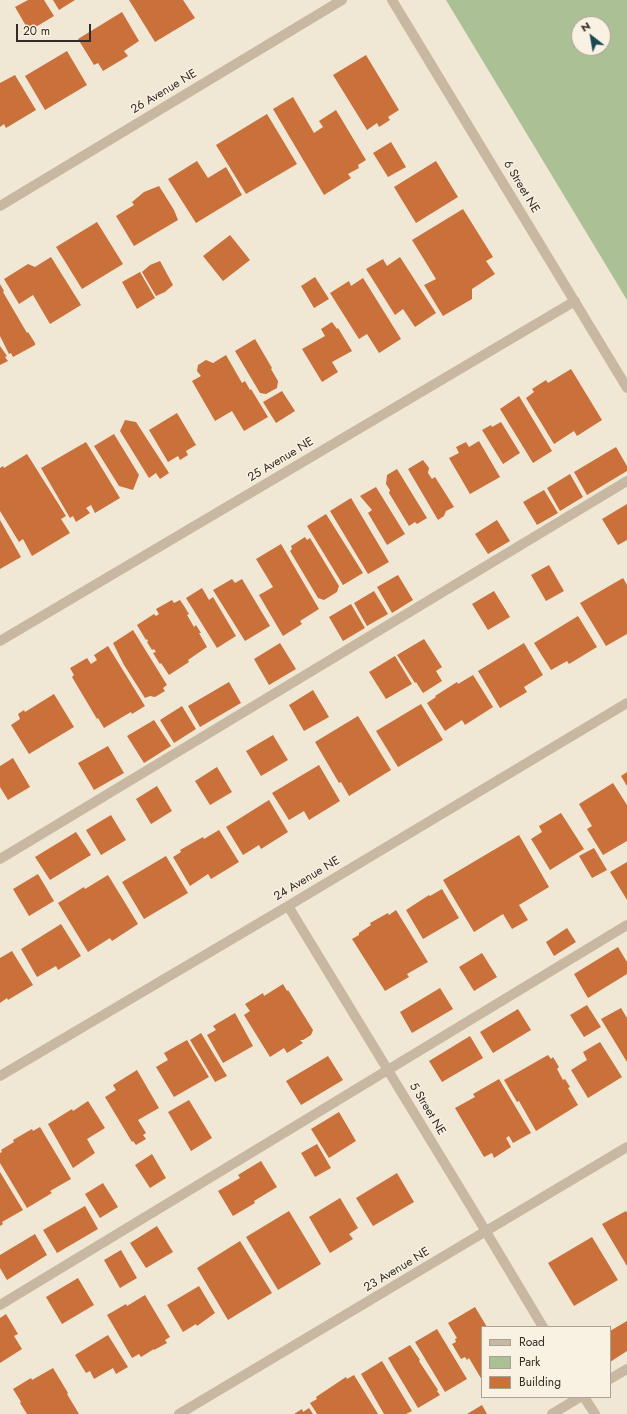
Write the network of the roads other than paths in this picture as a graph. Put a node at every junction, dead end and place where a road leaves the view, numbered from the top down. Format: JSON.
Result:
{"nodes":[{"id":1,"x":342,"y":0,"type":"edge"},
{"id":2,"x":392,"y":0,"type":"edge"},
{"id":3,"x":0,"y":206,"type":"edge"},
{"id":4,"x":575,"y":301,"type":"junction"},
{"id":5,"x":627,"y":388,"type":"edge"},
{"id":6,"x":627,"y":481,"type":"edge"},
{"id":7,"x":0,"y":641,"type":"edge"},
{"id":8,"x":627,"y":703,"type":"edge"},
{"id":9,"x":0,"y":859,"type":"edge"},
{"id":10,"x":288,"y":906,"type":"junction"},
{"id":11,"x":627,"y":925,"type":"edge"},
{"id":12,"x":388,"y":1070,"type":"junction"},
{"id":13,"x":0,"y":1076,"type":"edge"},
{"id":14,"x":627,"y":1147,"type":"edge"},
{"id":15,"x":486,"y":1232,"type":"junction"},
{"id":16,"x":0,"y":1305,"type":"edge"},
{"id":17,"x":542,"y":1326,"type":"edge"},
{"id":18,"x":627,"y":1369,"type":"edge"},
{"id":19,"x":611,"y":1378,"type":"edge"},
{"id":20,"x":578,"y":1398,"type":"edge"},
{"id":21,"x":585,"y":1398,"type":"edge"},
{"id":22,"x":179,"y":1414,"type":"edge"},
{"id":23,"x":552,"y":1414,"type":"edge"},
{"id":24,"x":595,"y":1414,"type":"edge"}],
"edges":[{"from":1,"to":3,"type":"street","name":"26 Avenue NE"},
{"from":2,"to":4,"type":"street","name":"6 Street NE"},
{"from":4,"to":5,"type":"street","name":"6 Street NE"},
{"from":4,"to":7,"type":"street","name":"25 Avenue NE"},
{"from":6,"to":9,"type":"street"},
{"from":8,"to":10,"type":"street","name":"24 Avenue NE"},
{"from":10,"to":12,"type":"street","name":"5 Street NE"},
{"from":10,"to":13,"type":"street","name":"24 Avenue NE"},
{"from":11,"to":12,"type":"street"},
{"from":12,"to":15,"type":"street","name":"5 Street NE"},
{"from":12,"to":16,"type":"street"},
{"from":14,"to":15,"type":"street","name":"23 Avenue NE"},
{"from":15,"to":17,"type":"street","name":"5 Street NE"},
{"from":15,"to":22,"type":"street","name":"23 Avenue NE"},
{"from":18,"to":19,"type":"street"},
{"from":20,"to":23,"type":"street"},
{"from":21,"to":24,"type":"street"}]}
